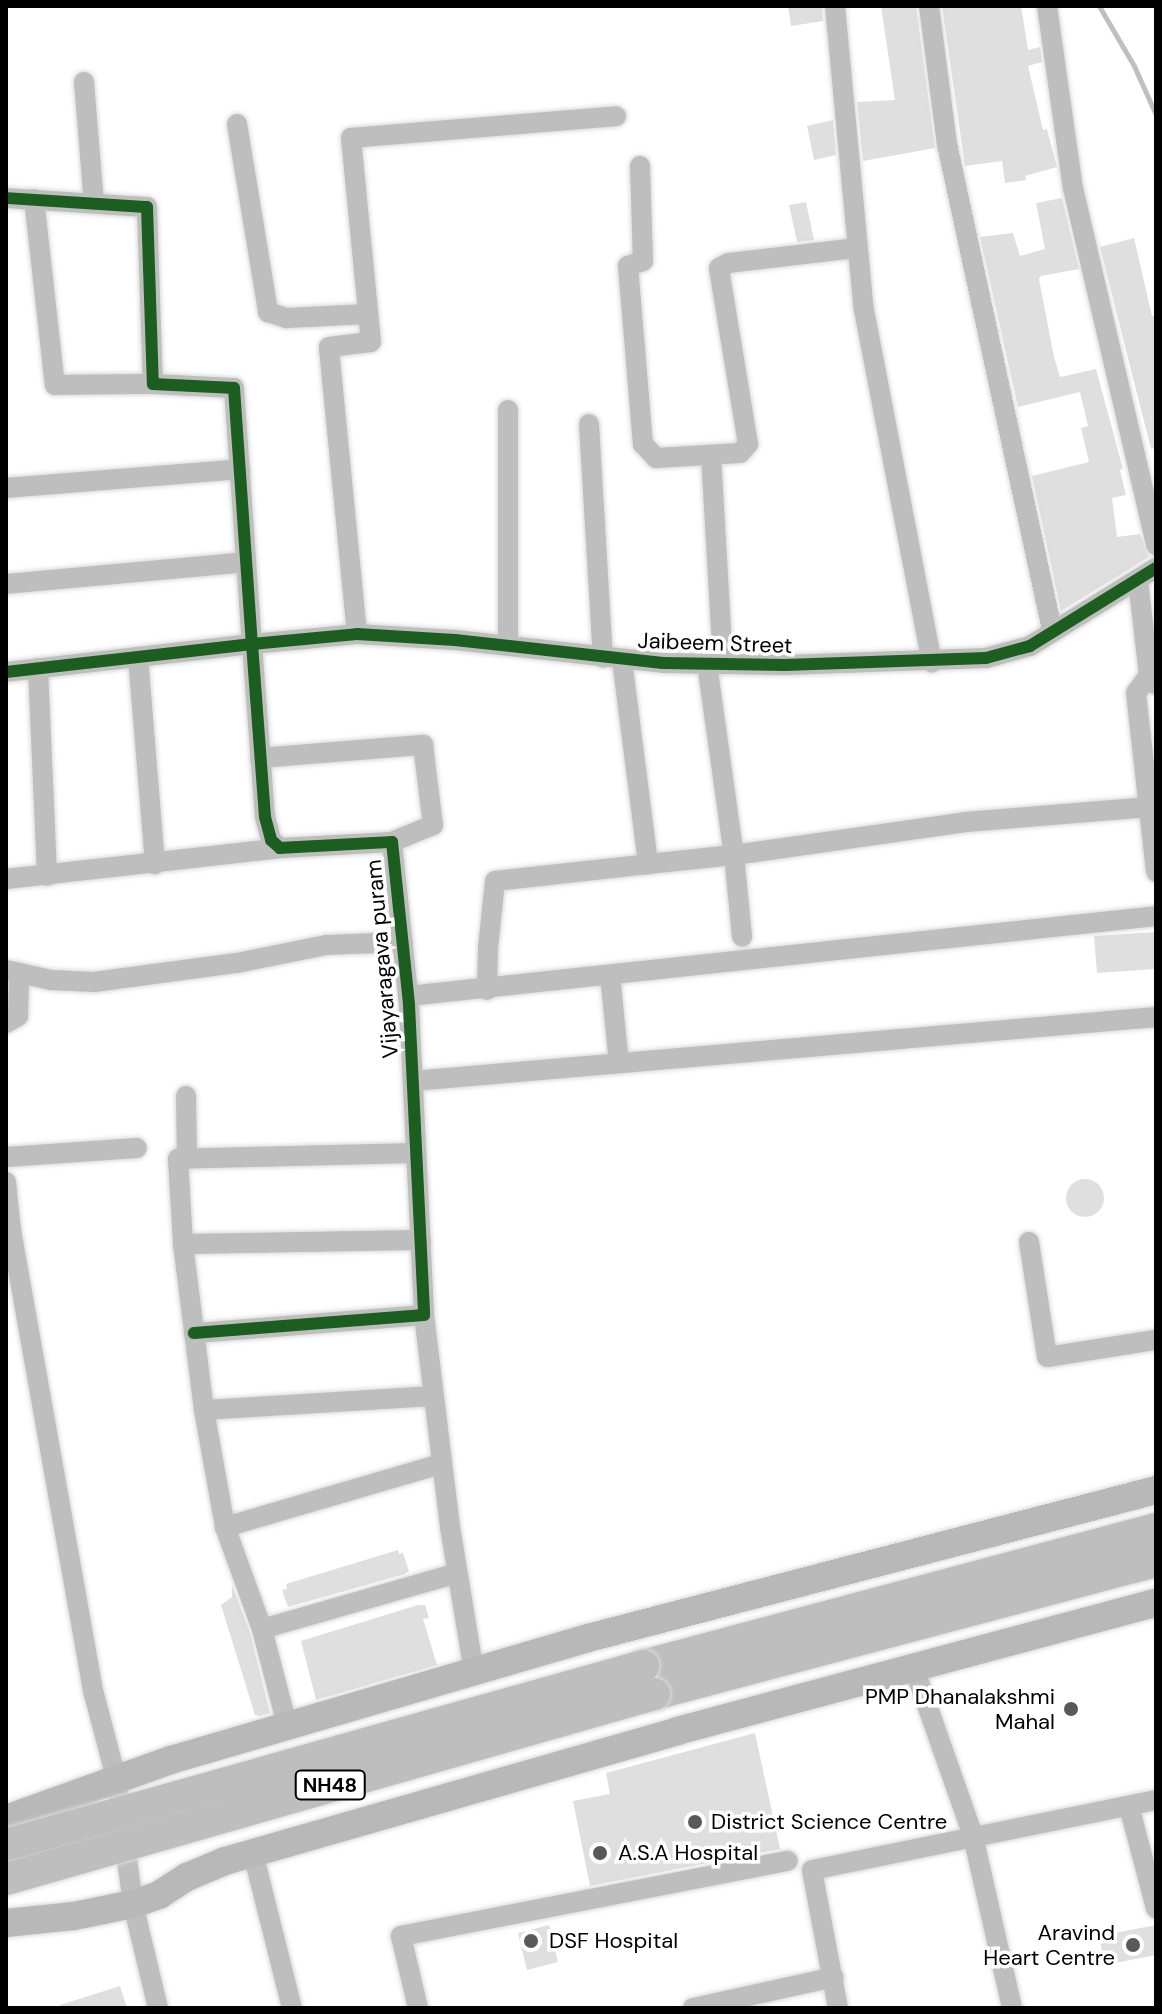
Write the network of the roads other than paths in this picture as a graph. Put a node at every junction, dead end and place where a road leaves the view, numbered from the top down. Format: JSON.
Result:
{"nodes":[{"id":1,"x":835,"y":6,"type":"edge"},
{"id":2,"x":929,"y":6,"type":"edge"},
{"id":3,"x":1047,"y":6,"type":"edge"},
{"id":4,"x":84,"y":82,"type":"dead end"},
{"id":5,"x":616,"y":116,"type":"dead end"},
{"id":6,"x":237,"y":124,"type":"dead end"},
{"id":7,"x":640,"y":166,"type":"dead end"},
{"id":8,"x":6,"y":198,"type":"edge"},
{"id":9,"x":34,"y":199,"type":"junction"},
{"id":10,"x":94,"y":203,"type":"junction"},
{"id":11,"x":856,"y":248,"type":"junction"},
{"id":12,"x":368,"y":314,"type":"junction"},
{"id":13,"x":153,"y":384,"type":"junction"},
{"id":14,"x":508,"y":410,"type":"dead end"},
{"id":15,"x":589,"y":424,"type":"dead end"},
{"id":16,"x":711,"y":455,"type":"junction"},
{"id":17,"x":240,"y":469,"type":"junction"},
{"id":18,"x":6,"y":488,"type":"edge"},
{"id":19,"x":1156,"y":546,"type":"edge"},
{"id":20,"x":246,"y":562,"type":"junction"},
{"id":21,"x":1156,"y":568,"type":"edge"},
{"id":22,"x":1138,"y":581,"type":"junction"},
{"id":23,"x":6,"y":584,"type":"edge"},
{"id":24,"x":1052,"y":630,"type":"junction"},
{"id":25,"x":357,"y":634,"type":"junction"},
{"id":26,"x":252,"y":644,"type":"junction"},
{"id":27,"x":508,"y":645,"type":"junction"},
{"id":28,"x":138,"y":657,"type":"junction"},
{"id":29,"x":612,"y":659,"type":"junction"},
{"id":30,"x":932,"y":662,"type":"junction"},
{"id":31,"x":715,"y":664,"type":"junction"},
{"id":32,"x":38,"y":668,"type":"junction"},
{"id":33,"x":6,"y":672,"type":"edge"},
{"id":34,"x":1152,"y":681,"type":"edge"},
{"id":35,"x":260,"y":758,"type":"junction"},
{"id":36,"x":1149,"y":807,"type":"junction"},
{"id":37,"x":392,"y":842,"type":"junction"},
{"id":38,"x":283,"y":848,"type":"junction"},
{"id":39,"x":734,"y":855,"type":"junction"},
{"id":40,"x":155,"y":864,"type":"junction"},
{"id":41,"x":648,"y":864,"type":"junction"},
{"id":42,"x":1156,"y":872,"type":"edge"},
{"id":43,"x":47,"y":876,"type":"junction"},
{"id":44,"x":6,"y":879,"type":"edge"},
{"id":45,"x":1156,"y":916,"type":"edge"},
{"id":46,"x":742,"y":937,"type":"dead end"},
{"id":47,"x":403,"y":942,"type":"junction"},
{"id":48,"x":12,"y":972,"type":"edge"},
{"id":49,"x":610,"y":975,"type":"junction"},
{"id":50,"x":487,"y":990,"type":"junction"},
{"id":51,"x":408,"y":996,"type":"junction"},
{"id":52,"x":1156,"y":1017,"type":"edge"},
{"id":53,"x":6,"y":1023,"type":"edge"},
{"id":54,"x":619,"y":1063,"type":"junction"},
{"id":55,"x":413,"y":1081,"type":"junction"},
{"id":56,"x":186,"y":1096,"type":"dead end"},
{"id":57,"x":137,"y":1148,"type":"dead end"},
{"id":58,"x":416,"y":1153,"type":"junction"},
{"id":59,"x":6,"y":1157,"type":"edge"},
{"id":60,"x":187,"y":1159,"type":"junction"},
{"id":61,"x":6,"y":1182,"type":"edge"},
{"id":62,"x":421,"y":1240,"type":"junction"},
{"id":63,"x":1029,"y":1242,"type":"dead end"},
{"id":64,"x":183,"y":1244,"type":"junction"},
{"id":65,"x":424,"y":1315,"type":"junction"},
{"id":66,"x":194,"y":1333,"type":"junction"},
{"id":67,"x":1156,"y":1340,"type":"edge"},
{"id":68,"x":432,"y":1396,"type":"junction"},
{"id":69,"x":204,"y":1410,"type":"junction"},
{"id":70,"x":441,"y":1464,"type":"junction"},
{"id":71,"x":1156,"y":1490,"type":"edge"},
{"id":72,"x":225,"y":1527,"type":"junction"},
{"id":73,"x":1156,"y":1529,"type":"edge"},
{"id":74,"x":1156,"y":1561,"type":"edge"},
{"id":75,"x":457,"y":1573,"type":"junction"},
{"id":76,"x":1156,"y":1603,"type":"edge"},
{"id":77,"x":262,"y":1629,"type":"junction"},
{"id":78,"x":914,"y":1668,"type":"junction"},
{"id":79,"x":474,"y":1672,"type":"junction"},
{"id":80,"x":649,"y":1680,"type":"junction"},
{"id":81,"x":287,"y":1725,"type":"junction"},
{"id":82,"x":116,"y":1778,"type":"junction"},
{"id":83,"x":1156,"y":1800,"type":"edge"},
{"id":84,"x":1129,"y":1806,"type":"junction"},
{"id":85,"x":6,"y":1819,"type":"edge"},
{"id":86,"x":973,"y":1836,"type":"junction"},
{"id":87,"x":6,"y":1845,"type":"edge"},
{"id":88,"x":253,"y":1853,"type":"junction"},
{"id":89,"x":788,"y":1861,"type":"dead end"},
{"id":90,"x":6,"y":1879,"type":"edge"},
{"id":91,"x":133,"y":1904,"type":"junction"},
{"id":92,"x":1156,"y":1908,"type":"edge"},
{"id":93,"x":6,"y":1923,"type":"edge"},
{"id":94,"x":834,"y":1977,"type":"junction"},
{"id":95,"x":158,"y":2008,"type":"edge"},
{"id":96,"x":292,"y":2008,"type":"edge"},
{"id":97,"x":418,"y":2008,"type":"edge"},
{"id":98,"x":693,"y":2008,"type":"edge"},
{"id":99,"x":838,"y":2008,"type":"edge"},
{"id":100,"x":1012,"y":2008,"type":"edge"}],
"edges":[{"from":1,"to":11,"type":"street"},
{"from":2,"to":24,"type":"street"},
{"from":3,"to":19,"type":"street"},
{"from":4,"to":10,"type":"street"},
{"from":5,"to":12,"type":"street"},
{"from":6,"to":12,"type":"street"},
{"from":7,"to":16,"type":"street"},
{"from":8,"to":9,"type":"street"},
{"from":9,"to":10,"type":"street"},
{"from":9,"to":13,"type":"street"},
{"from":10,"to":13,"type":"street"},
{"from":11,"to":16,"type":"street"},
{"from":11,"to":30,"type":"street"},
{"from":12,"to":25,"type":"street"},
{"from":13,"to":17,"type":"street"},
{"from":14,"to":27,"type":"street"},
{"from":15,"to":29,"type":"street"},
{"from":16,"to":31,"type":"street"},
{"from":17,"to":18,"type":"street"},
{"from":17,"to":20,"type":"street"},
{"from":20,"to":23,"type":"street"},
{"from":20,"to":26,"type":"street"},
{"from":21,"to":22,"type":"street","name":"Jaibeem Street"},
{"from":22,"to":24,"type":"street","name":"Jaibeem Street"},
{"from":22,"to":34,"type":"street"},
{"from":24,"to":30,"type":"street","name":"Jaibeem Street"},
{"from":25,"to":26,"type":"street","name":"Jaibeem Street"},
{"from":25,"to":27,"type":"street","name":"Jaibeem Street"},
{"from":26,"to":28,"type":"street"},
{"from":26,"to":35,"type":"street"},
{"from":27,"to":29,"type":"street","name":"Jaibeem Street"},
{"from":28,"to":32,"type":"street"},
{"from":28,"to":40,"type":"street"},
{"from":29,"to":31,"type":"street","name":"Jaibeem Street"},
{"from":29,"to":41,"type":"street"},
{"from":30,"to":31,"type":"street","name":"Jaibeem Street"},
{"from":31,"to":39,"type":"street"},
{"from":32,"to":33,"type":"street"},
{"from":32,"to":43,"type":"street"},
{"from":34,"to":36,"type":"street"},
{"from":35,"to":37,"type":"street"},
{"from":35,"to":38,"type":"street"},
{"from":36,"to":39,"type":"street"},
{"from":36,"to":42,"type":"street"},
{"from":37,"to":38,"type":"street","name":"Vijayaragava puram"},
{"from":37,"to":47,"type":"street","name":"Vijayaragava puram"},
{"from":38,"to":40,"type":"street","name":"Vijayaragava puram"},
{"from":39,"to":41,"type":"street"},
{"from":39,"to":46,"type":"street"},
{"from":40,"to":43,"type":"street","name":"Vijayaragava puram"},
{"from":41,"to":50,"type":"street"},
{"from":43,"to":44,"type":"street","name":"Vijayaragava puram"},
{"from":45,"to":49,"type":"street"},
{"from":47,"to":48,"type":"street"},
{"from":47,"to":51,"type":"street","name":"Vijayaragava puram"},
{"from":48,"to":53,"type":"street"},
{"from":49,"to":50,"type":"street"},
{"from":49,"to":54,"type":"street"},
{"from":50,"to":51,"type":"street"},
{"from":51,"to":55,"type":"street","name":"Vijayaragava puram"},
{"from":52,"to":54,"type":"street"},
{"from":54,"to":55,"type":"street"},
{"from":55,"to":58,"type":"street","name":"Vijayaragava puram"},
{"from":56,"to":60,"type":"street"},
{"from":57,"to":59,"type":"street"},
{"from":58,"to":60,"type":"street"},
{"from":58,"to":62,"type":"street","name":"Vijayaragava puram"},
{"from":60,"to":64,"type":"street"},
{"from":61,"to":82,"type":"street"},
{"from":62,"to":64,"type":"street"},
{"from":62,"to":65,"type":"street","name":"Vijayaragava puram"},
{"from":63,"to":67,"type":"street"},
{"from":64,"to":66,"type":"street"},
{"from":65,"to":66,"type":"street"},
{"from":65,"to":68,"type":"street","name":"Vijayaragava puram"},
{"from":66,"to":69,"type":"street"},
{"from":68,"to":69,"type":"street"},
{"from":68,"to":70,"type":"street","name":"Vijayaragava puram"},
{"from":69,"to":72,"type":"street"},
{"from":70,"to":72,"type":"street"},
{"from":70,"to":75,"type":"street","name":"Vijayaragava puram"},
{"from":71,"to":79,"type":"main road"},
{"from":72,"to":77,"type":"street"},
{"from":73,"to":80,"type":"highway","number":"NH48"},
{"from":74,"to":80,"type":"highway","number":"NH48"},
{"from":75,"to":77,"type":"street"},
{"from":75,"to":79,"type":"street","name":"Vijayaragava puram"},
{"from":76,"to":78,"type":"main road"},
{"from":77,"to":81,"type":"street"},
{"from":78,"to":86,"type":"street"},
{"from":78,"to":88,"type":"main road"},
{"from":79,"to":81,"type":"main road"},
{"from":80,"to":87,"type":"highway","number":"NH48","bridge":true},
{"from":80,"to":90,"type":"highway","number":"NH48","bridge":true},
{"from":81,"to":82,"type":"main road"},
{"from":82,"to":85,"type":"main road"},
{"from":82,"to":91,"type":"street"},
{"from":83,"to":84,"type":"street"},
{"from":84,"to":86,"type":"street"},
{"from":84,"to":92,"type":"street"},
{"from":86,"to":94,"type":"street"},
{"from":86,"to":100,"type":"street"},
{"from":88,"to":91,"type":"main road"},
{"from":88,"to":96,"type":"street"},
{"from":89,"to":97,"type":"street"},
{"from":91,"to":93,"type":"main road"},
{"from":91,"to":95,"type":"street"},
{"from":94,"to":98,"type":"street"},
{"from":94,"to":99,"type":"street"}]}
